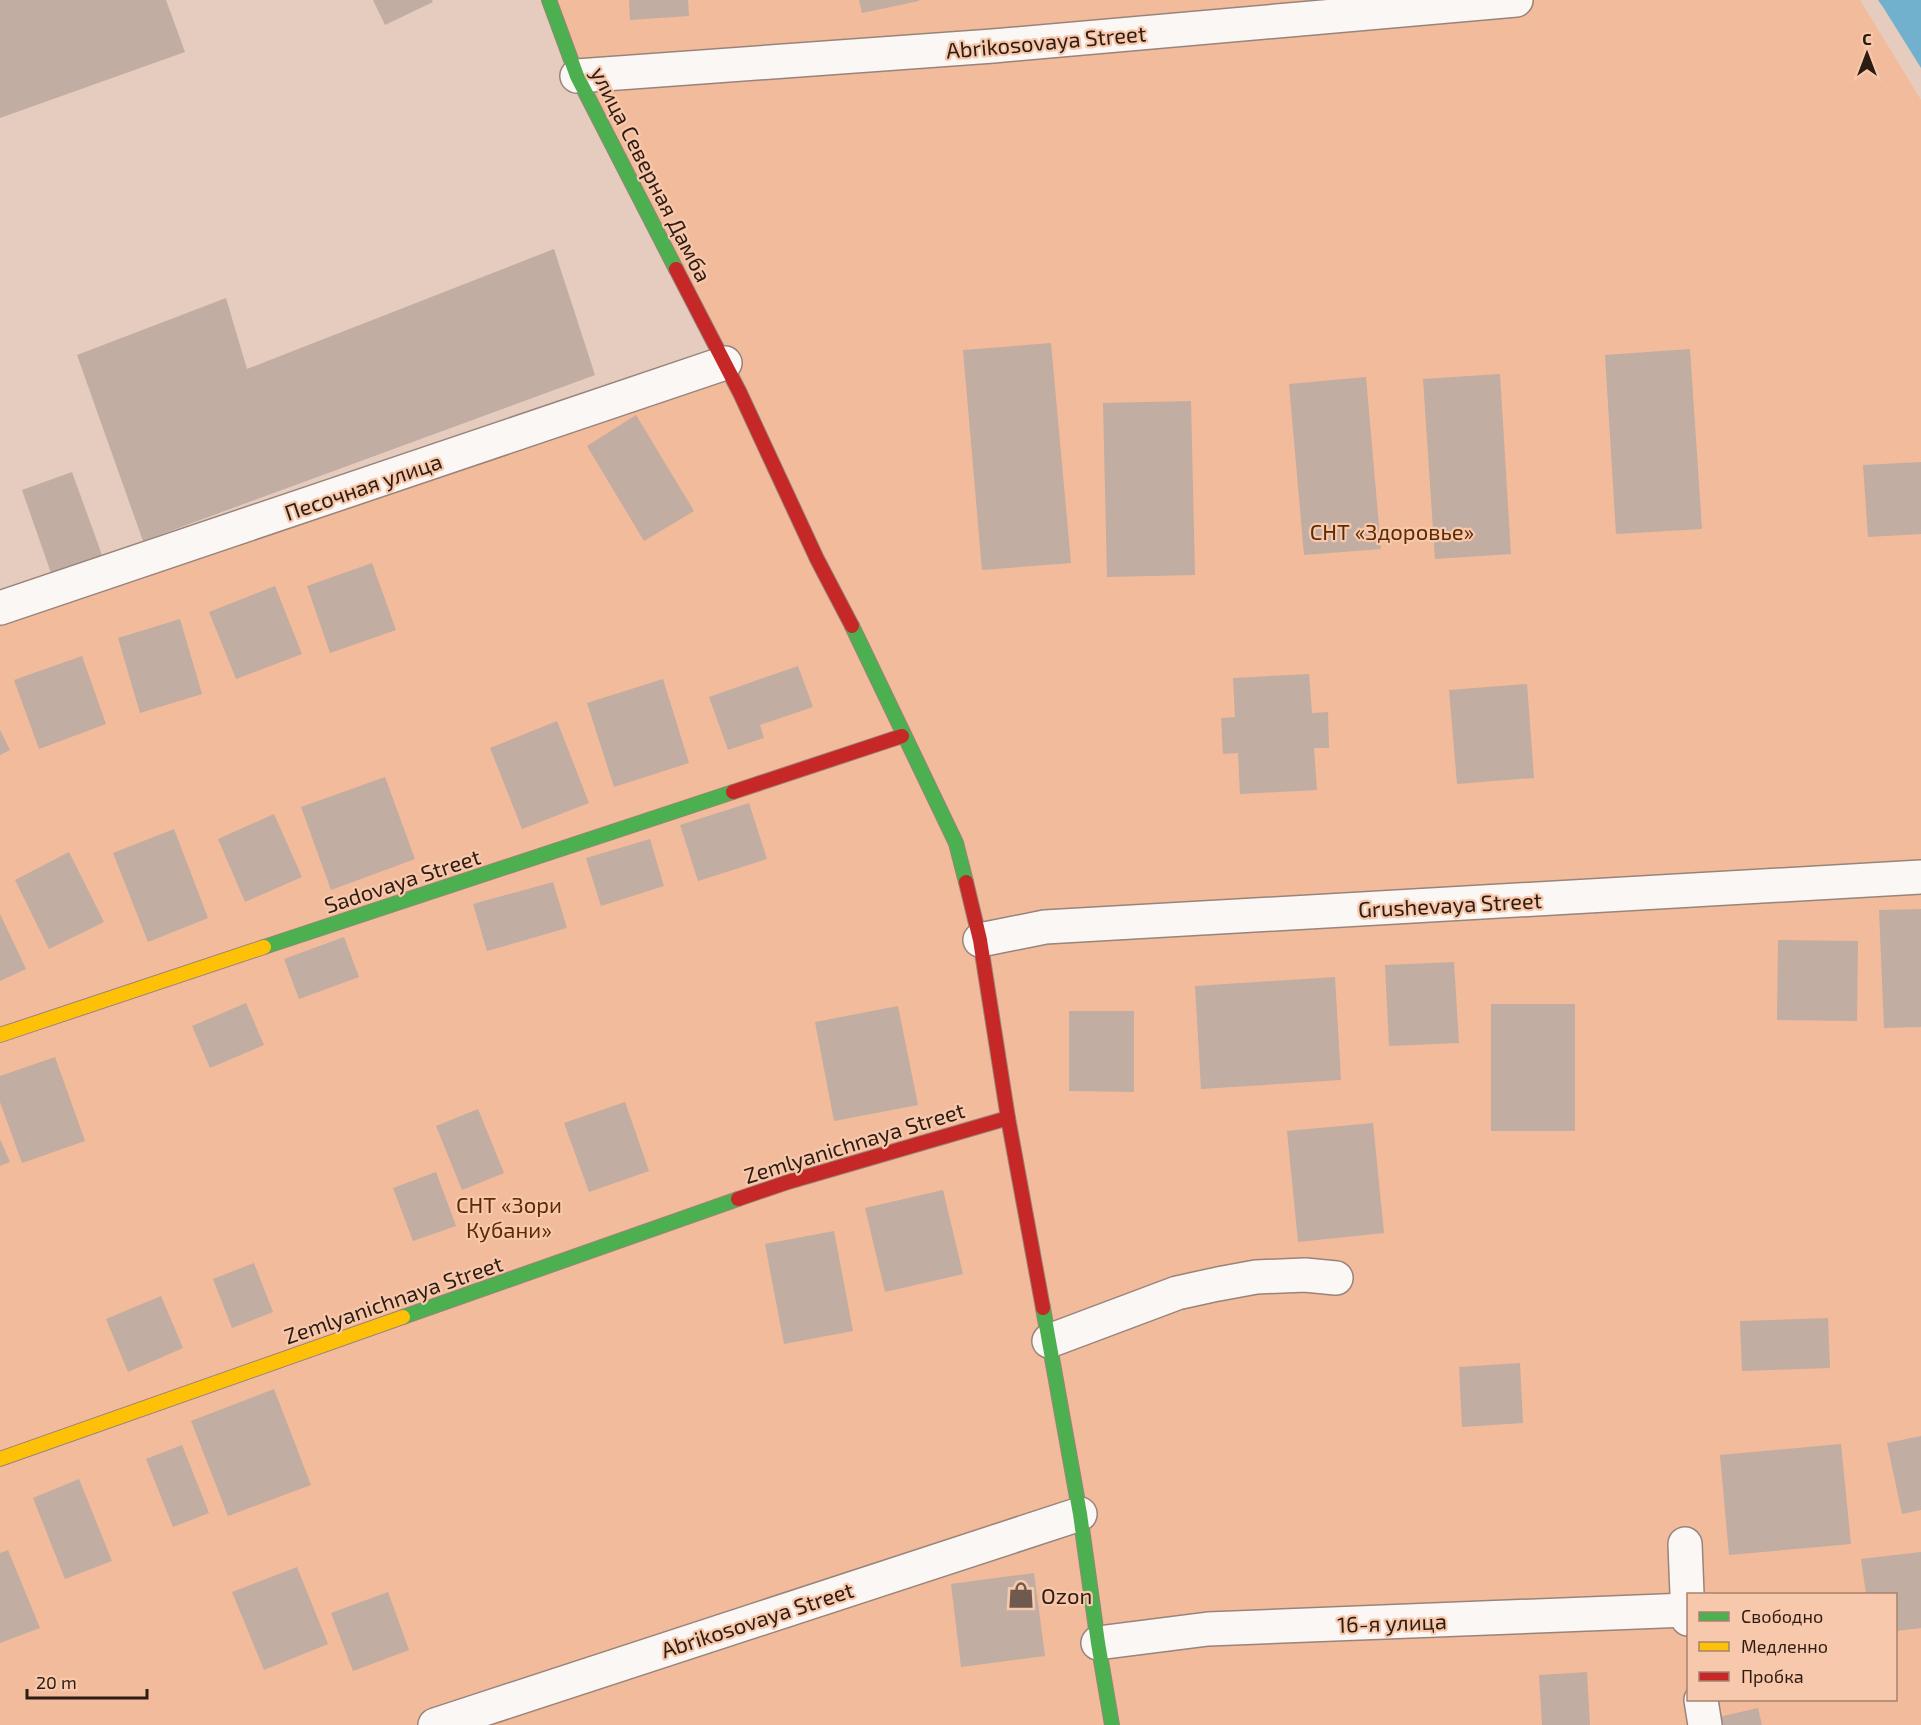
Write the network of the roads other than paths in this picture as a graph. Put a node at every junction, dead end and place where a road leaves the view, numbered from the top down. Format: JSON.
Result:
{"nodes":[{"id":1,"x":549,"y":0,"type":"edge"},
{"id":2,"x":1516,"y":0,"type":"edge"},
{"id":3,"x":577,"y":76,"type":"junction"},
{"id":4,"x":725,"y":363,"type":"junction"},
{"id":5,"x":0,"y":608,"type":"edge"},
{"id":6,"x":902,"y":736,"type":"junction"},
{"id":7,"x":1921,"y":877,"type":"edge"},
{"id":8,"x":980,"y":940,"type":"junction"},
{"id":9,"x":0,"y":1035,"type":"edge"},
{"id":10,"x":1008,"y":1118,"type":"junction"},
{"id":11,"x":1336,"y":1278,"type":"dead end"},
{"id":12,"x":1049,"y":1341,"type":"junction"},
{"id":13,"x":0,"y":1459,"type":"edge"},
{"id":14,"x":1080,"y":1514,"type":"junction"},
{"id":15,"x":1685,"y":1544,"type":"dead end"},
{"id":16,"x":1687,"y":1593,"type":"edge"},
{"id":17,"x":1687,"y":1615,"type":"edge"},
{"id":18,"x":1098,"y":1643,"type":"junction"},
{"id":19,"x":1701,"y":1701,"type":"edge"},
{"id":20,"x":435,"y":1725,"type":"edge"},
{"id":21,"x":1112,"y":1725,"type":"edge"},
{"id":22,"x":1705,"y":1725,"type":"edge"}],
"edges":[{"from":1,"to":3,"type":"street","name":"улица Северная Дамба"},
{"from":2,"to":3,"type":"street","name":"Abrikosovaya Street"},
{"from":3,"to":4,"type":"street","name":"улица Северная Дамба"},
{"from":4,"to":5,"type":"street","name":"Песочная улица"},
{"from":4,"to":6,"type":"street","name":"улица Северная Дамба"},
{"from":6,"to":8,"type":"street","name":"улица Северная Дамба"},
{"from":6,"to":9,"type":"street","name":"Sadovaya Street"},
{"from":7,"to":8,"type":"street","name":"Grushevaya Street"},
{"from":8,"to":10,"type":"street","name":"улица Северная Дамба"},
{"from":10,"to":12,"type":"street","name":"улица Северная Дамба"},
{"from":10,"to":13,"type":"street","name":"Zemlyanichnaya Street"},
{"from":11,"to":12,"type":"street"},
{"from":12,"to":14,"type":"street","name":"улица Северная Дамба"},
{"from":14,"to":18,"type":"street","name":"улица Северная Дамба"},
{"from":14,"to":20,"type":"street","name":"Abrikosovaya Street"},
{"from":15,"to":16,"type":"street"},
{"from":17,"to":18,"type":"street","name":"16-я улица"},
{"from":18,"to":21,"type":"street","name":"улица Северная Дамба"},
{"from":19,"to":22,"type":"street"}]}
